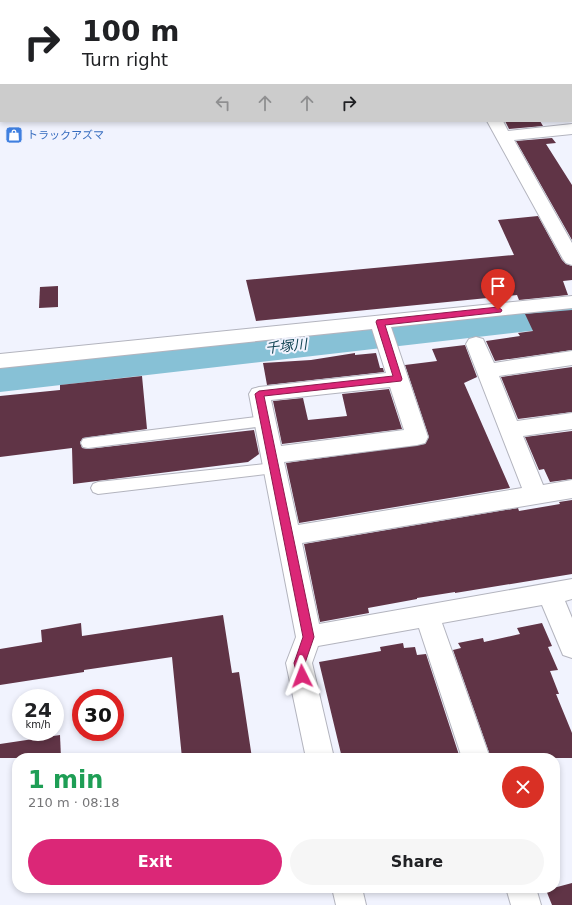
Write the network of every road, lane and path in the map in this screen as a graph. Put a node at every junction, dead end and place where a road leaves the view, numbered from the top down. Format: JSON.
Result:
{"nodes":[{"id":1,"x":496,"y":122,"type":"edge"},
{"id":2,"x":572,"y":129,"type":"edge"},
{"id":3,"x":503,"y":136,"type":"junction"},
{"id":4,"x":572,"y":259,"type":"edge"},
{"id":5,"x":572,"y":302,"type":"edge"},
{"id":6,"x":383,"y":331,"type":"junction"},
{"id":7,"x":476,"y":344,"type":"dead end"},
{"id":8,"x":572,"y":358,"type":"edge"},
{"id":9,"x":0,"y":361,"type":"edge"},
{"id":10,"x":487,"y":371,"type":"junction"},
{"id":11,"x":398,"y":379,"type":"junction"},
{"id":12,"x":265,"y":421,"type":"junction"},
{"id":13,"x":572,"y":421,"type":"edge"},
{"id":14,"x":510,"y":430,"type":"junction"},
{"id":15,"x":88,"y":443,"type":"dead end"},
{"id":16,"x":273,"y":462,"type":"junction"},
{"id":17,"x":98,"y":488,"type":"dead end"},
{"id":18,"x":572,"y":489,"type":"edge"},
{"id":19,"x":536,"y":495,"type":"junction"},
{"id":20,"x":288,"y":536,"type":"junction"},
{"id":21,"x":561,"y":591,"type":"edge"},
{"id":22,"x":427,"y":615,"type":"junction"},
{"id":23,"x":309,"y":637,"type":"junction"},
{"id":24,"x":572,"y":647,"type":"edge"},
{"id":25,"x":319,"y":753,"type":"edge"},
{"id":26,"x":474,"y":753,"type":"edge"},
{"id":27,"x":348,"y":893,"type":"edge"},
{"id":28,"x":522,"y":893,"type":"edge"},
{"id":29,"x":351,"y":905,"type":"edge"},
{"id":30,"x":526,"y":905,"type":"edge"}],
"edges":[{"from":1,"to":3,"type":"main road"},
{"from":2,"to":3,"type":"main road"},
{"from":3,"to":4,"type":"main road"},
{"from":5,"to":6,"type":"main road"},
{"from":6,"to":9,"type":"main road"},
{"from":6,"to":11,"type":"main road"},
{"from":7,"to":10,"type":"main road"},
{"from":8,"to":10,"type":"main road"},
{"from":10,"to":14,"type":"main road"},
{"from":11,"to":12,"type":"main road"},
{"from":11,"to":16,"type":"main road"},
{"from":12,"to":15,"type":"lane"},
{"from":12,"to":16,"type":"main road"},
{"from":13,"to":14,"type":"main road"},
{"from":14,"to":19,"type":"main road"},
{"from":16,"to":17,"type":"lane"},
{"from":16,"to":20,"type":"main road"},
{"from":18,"to":19,"type":"main road"},
{"from":19,"to":20,"type":"main road"},
{"from":20,"to":23,"type":"main road"},
{"from":21,"to":22,"type":"main road"},
{"from":21,"to":24,"type":"main road"},
{"from":22,"to":23,"type":"main road"},
{"from":22,"to":26,"type":"main road"},
{"from":23,"to":25,"type":"main road"},
{"from":27,"to":29,"type":"main road"},
{"from":28,"to":30,"type":"main road"}]}
